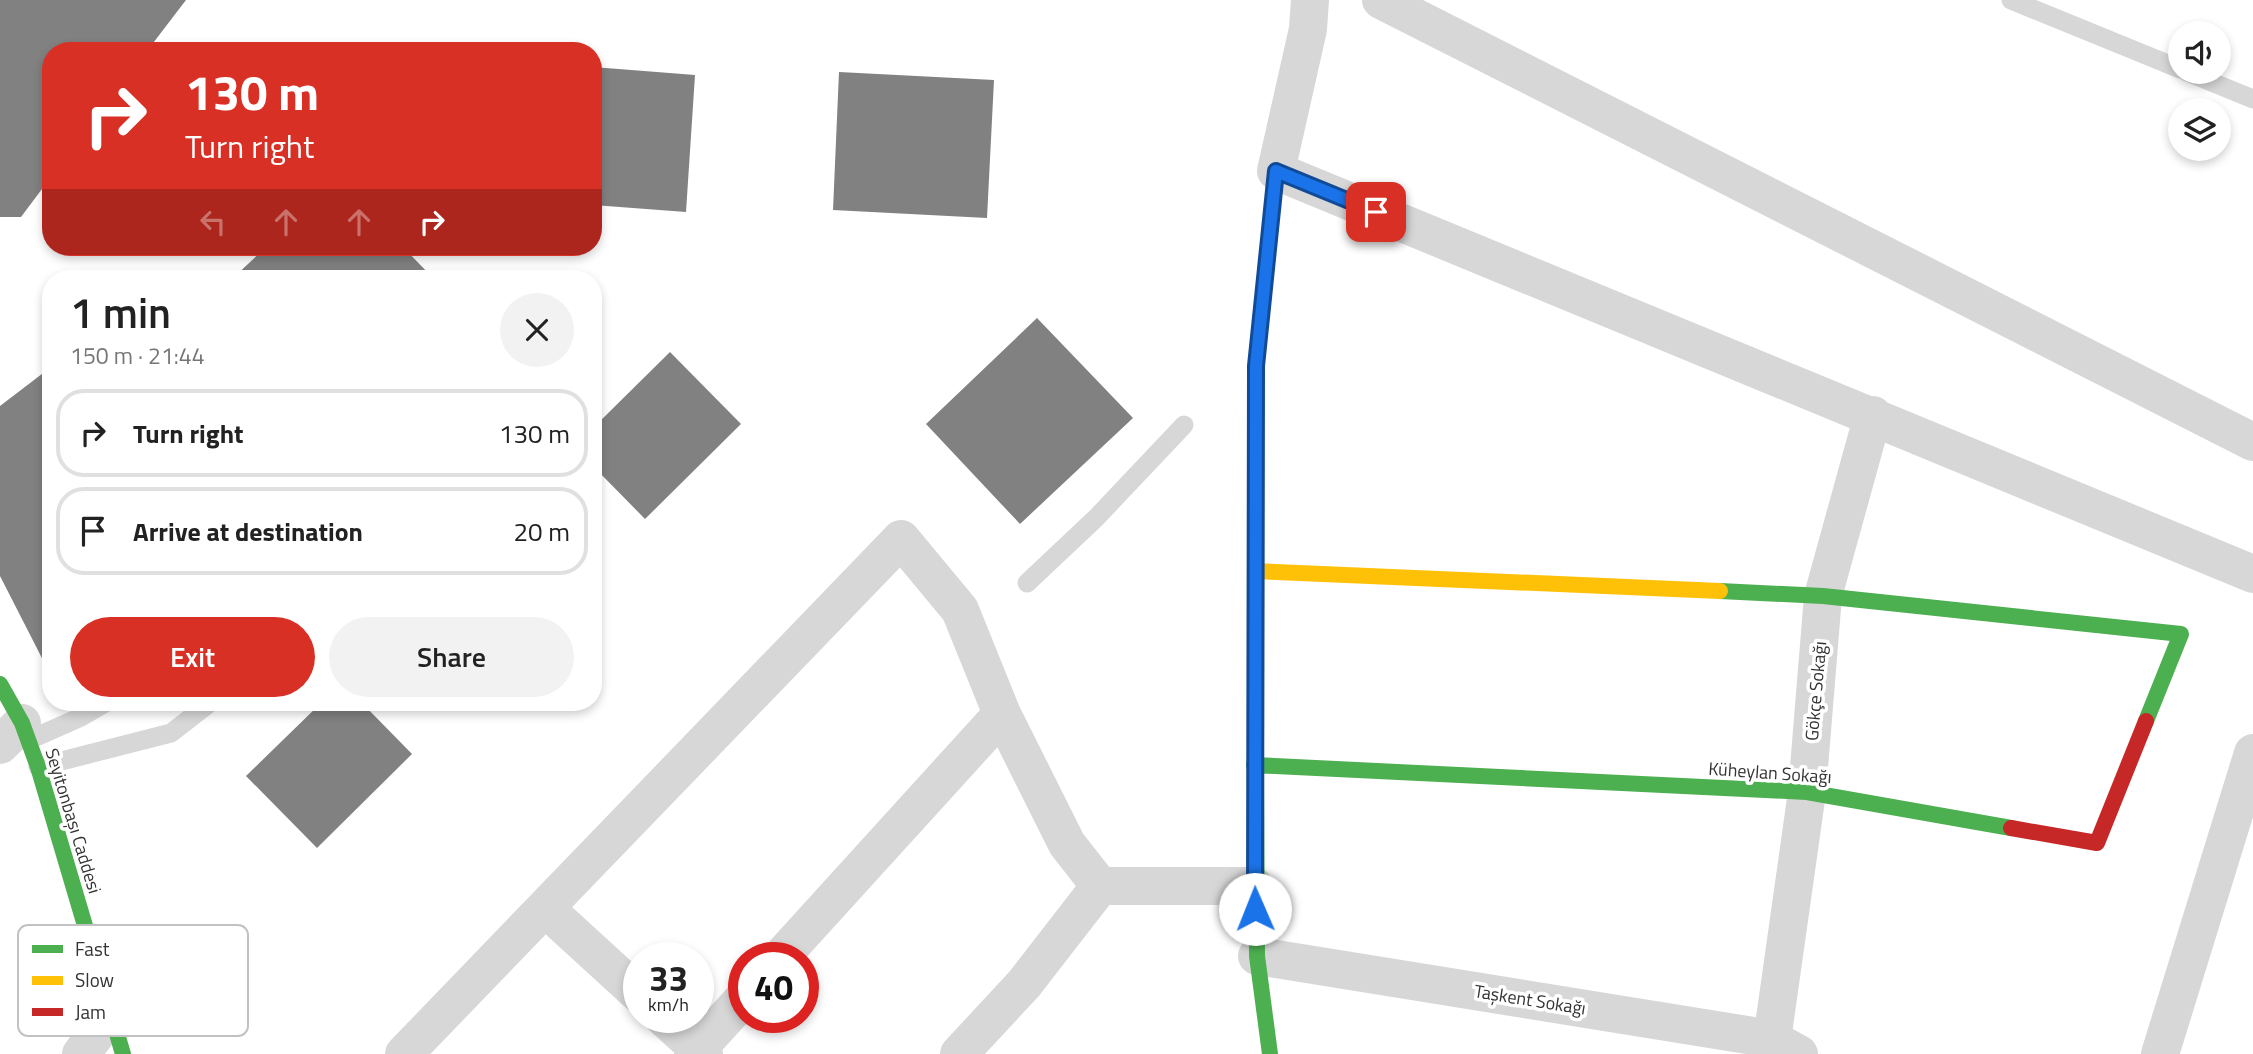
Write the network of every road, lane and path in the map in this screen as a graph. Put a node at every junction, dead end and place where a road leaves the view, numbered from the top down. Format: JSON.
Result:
{"nodes":[{"id":1,"x":1310,"y":0,"type":"edge"},
{"id":2,"x":1381,"y":0,"type":"edge"},
{"id":3,"x":2011,"y":0,"type":"edge"},
{"id":4,"x":2168,"y":64,"type":"edge"},
{"id":5,"x":2216,"y":84,"type":"edge"},
{"id":6,"x":2253,"y":99,"type":"edge"},
{"id":7,"x":1276,"y":171,"type":"junction"},
{"id":8,"x":1873,"y":415,"type":"junction"},
{"id":9,"x":1184,"y":425,"type":"dead end"},
{"id":10,"x":2253,"y":442,"type":"edge"},
{"id":11,"x":1255,"y":571,"type":"junction"},
{"id":12,"x":2253,"y":575,"type":"edge"},
{"id":13,"x":1027,"y":583,"type":"dead end"},
{"id":14,"x":1824,"y":596,"type":"junction"},
{"id":15,"x":0,"y":684,"type":"edge"},
{"id":16,"x":92,"y":711,"type":"edge"},
{"id":17,"x":199,"y":711,"type":"edge"},
{"id":18,"x":1002,"y":713,"type":"junction"},
{"id":19,"x":17,"y":736,"type":"edge"},
{"id":20,"x":2253,"y":753,"type":"edge"},
{"id":21,"x":1254,"y":765,"type":"junction"},
{"id":22,"x":38,"y":767,"type":"junction"},
{"id":23,"x":1807,"y":792,"type":"junction"},
{"id":24,"x":1100,"y":886,"type":"junction"},
{"id":25,"x":1254,"y":886,"type":"junction"},
{"id":26,"x":545,"y":908,"type":"junction"},
{"id":27,"x":84,"y":925,"type":"edge"},
{"id":28,"x":795,"y":942,"type":"edge"},
{"id":29,"x":1257,"y":956,"type":"junction"},
{"id":30,"x":623,"y":979,"type":"edge"},
{"id":31,"x":728,"y":1017,"type":"edge"},
{"id":32,"x":679,"y":1033,"type":"edge"},
{"id":33,"x":95,"y":1036,"type":"edge"},
{"id":34,"x":116,"y":1036,"type":"edge"},
{"id":35,"x":1780,"y":1049,"type":"edge"},
{"id":36,"x":698,"y":1052,"type":"edge"},
{"id":37,"x":81,"y":1054,"type":"edge"},
{"id":38,"x":122,"y":1054,"type":"edge"},
{"id":39,"x":404,"y":1054,"type":"edge"},
{"id":40,"x":959,"y":1054,"type":"edge"},
{"id":41,"x":1270,"y":1054,"type":"edge"},
{"id":42,"x":2160,"y":1054,"type":"edge"}],
"edges":[{"from":1,"to":7,"type":"street"},
{"from":2,"to":10,"type":"street"},
{"from":3,"to":4,"type":"lane"},
{"from":5,"to":6,"type":"lane"},
{"from":7,"to":8,"type":"street"},
{"from":7,"to":11,"type":"street"},
{"from":8,"to":12,"type":"street"},
{"from":8,"to":14,"type":"street","name":"Gökçe Sokağı"},
{"from":9,"to":13,"type":"lane"},
{"from":11,"to":14,"type":"street"},
{"from":11,"to":21,"type":"street"},
{"from":14,"to":23,"type":"street","name":"Gökçe Sokağı"},
{"from":14,"to":23,"type":"street","name":"Küheylan Sokağı"},
{"from":15,"to":19,"type":"street","name":"Seyitonbaşı Caddesi"},
{"from":16,"to":19,"type":"lane"},
{"from":17,"to":22,"type":"lane"},
{"from":18,"to":24,"type":"street"},
{"from":18,"to":26,"type":"street"},
{"from":18,"to":28,"type":"street"},
{"from":19,"to":22,"type":"street","name":"Seyitonbaşı Caddesi"},
{"from":20,"to":42,"type":"street"},
{"from":21,"to":23,"type":"street","name":"Küheylan Sokağı"},
{"from":21,"to":25,"type":"street"},
{"from":22,"to":27,"type":"street","name":"Seyitonbaşı Caddesi"},
{"from":23,"to":35,"type":"street","name":"Gökçe Sokağı"},
{"from":24,"to":25,"type":"street"},
{"from":24,"to":40,"type":"street"},
{"from":25,"to":29,"type":"street"},
{"from":26,"to":30,"type":"street"},
{"from":26,"to":39,"type":"street"},
{"from":29,"to":35,"type":"street","name":"Taşkent Sokağı"},
{"from":29,"to":41,"type":"street"},
{"from":31,"to":36,"type":"street"},
{"from":32,"to":36,"type":"street"},
{"from":33,"to":37,"type":"street"},
{"from":34,"to":38,"type":"street","name":"Seyitonbaşı Caddesi"}]}
